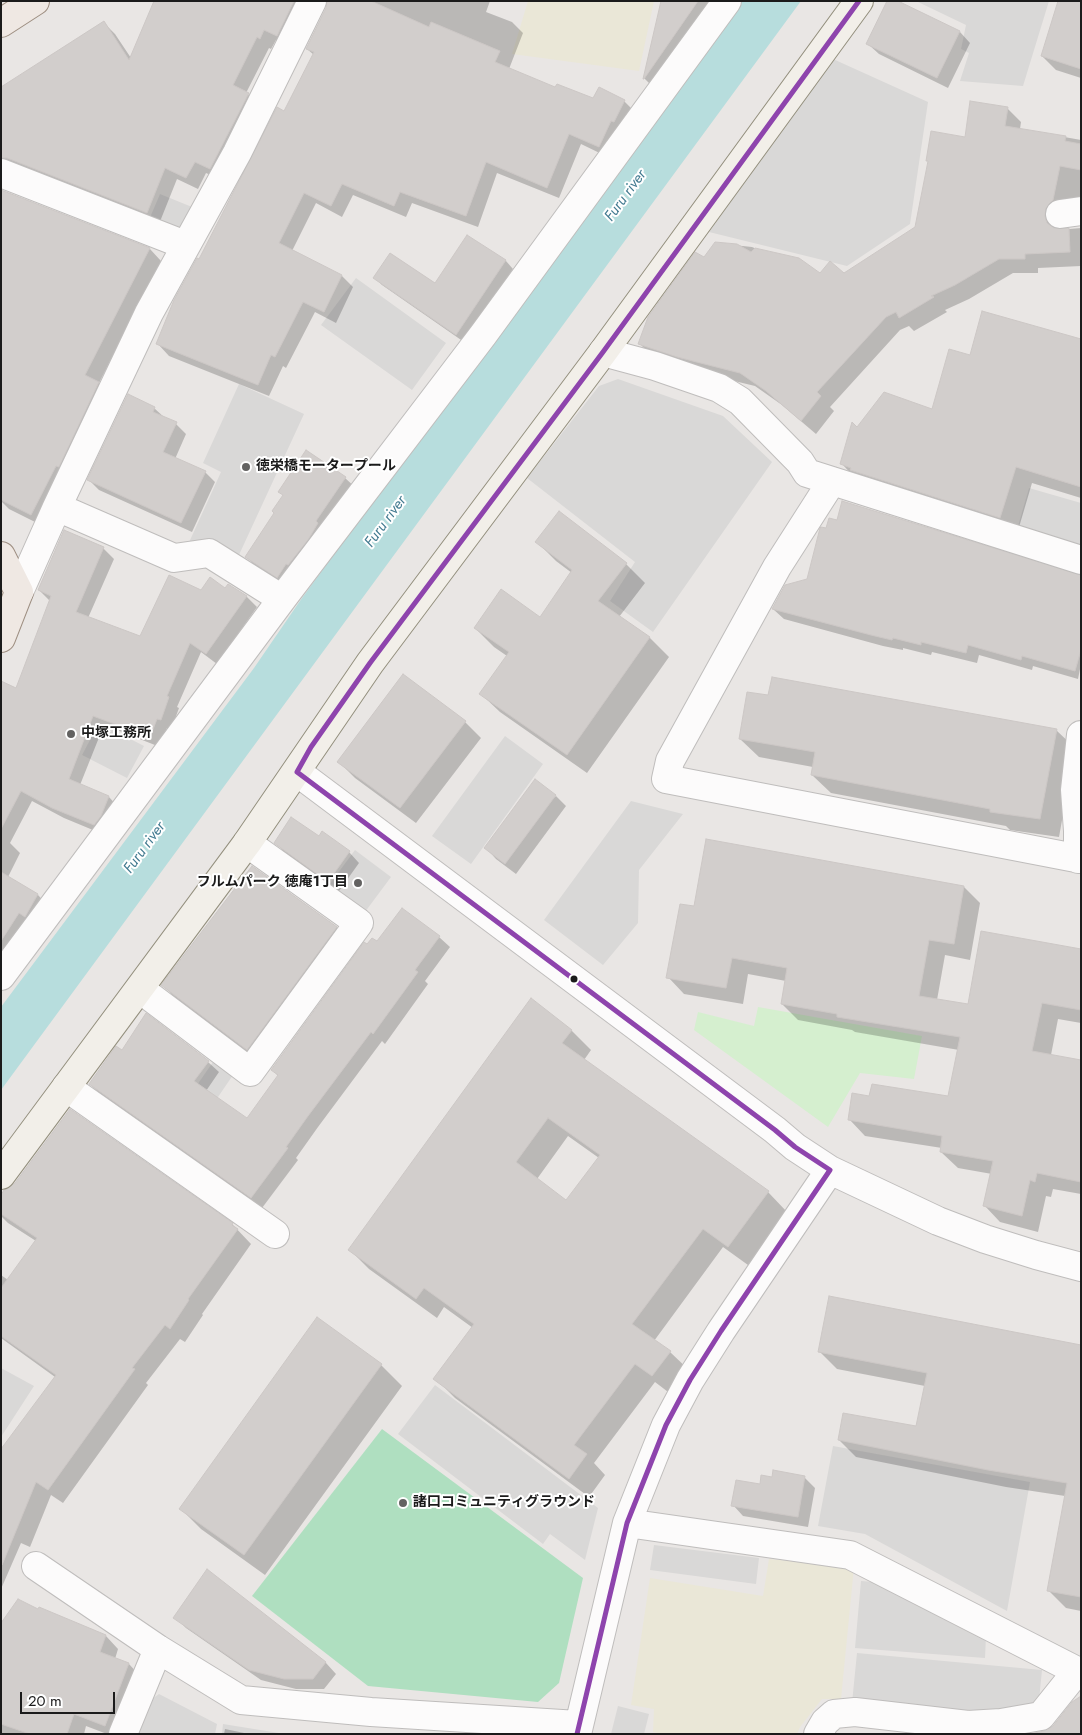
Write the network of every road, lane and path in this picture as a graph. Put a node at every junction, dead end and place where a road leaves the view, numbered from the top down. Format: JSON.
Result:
{"nodes":[{"id":1,"x":35,"y":1,"type":"edge"},
{"id":2,"x":312,"y":1,"type":"edge"},
{"id":3,"x":727,"y":1,"type":"edge"},
{"id":4,"x":859,"y":1,"type":"edge"},
{"id":5,"x":1,"y":23,"type":"edge"},
{"id":6,"x":1,"y":173,"type":"edge"},
{"id":7,"x":185,"y":244,"type":"junction"},
{"id":8,"x":603,"y":352,"type":"junction"},
{"id":9,"x":832,"y":481,"type":"junction"},
{"id":10,"x":57,"y":507,"type":"junction"},
{"id":11,"x":1,"y":556,"type":"edge"},
{"id":12,"x":1081,"y":560,"type":"edge"},
{"id":13,"x":19,"y":592,"type":"junction"},
{"id":14,"x":282,"y":599,"type":"junction"},
{"id":15,"x":1,"y":638,"type":"edge"},
{"id":16,"x":1081,"y":735,"type":"edge"},
{"id":17,"x":297,"y":772,"type":"junction"},
{"id":18,"x":247,"y":843,"type":"junction"},
{"id":19,"x":1080,"y":859,"type":"edge"},
{"id":20,"x":1,"y":976,"type":"edge"},
{"id":21,"x":140,"y":990,"type":"junction"},
{"id":22,"x":66,"y":1087,"type":"junction"},
{"id":23,"x":830,"y":1170,"type":"junction"},
{"id":24,"x":1,"y":1175,"type":"edge"},
{"id":25,"x":275,"y":1234,"type":"dead end"},
{"id":26,"x":1081,"y":1266,"type":"edge"},
{"id":27,"x":627,"y":1523,"type":"junction"},
{"id":28,"x":36,"y":1566,"type":"dead end"},
{"id":29,"x":158,"y":1649,"type":"junction"},
{"id":30,"x":1079,"y":1672,"type":"edge"},
{"id":31,"x":578,"y":1729,"type":"edge"},
{"id":32,"x":122,"y":1734,"type":"edge"},
{"id":33,"x":818,"y":1734,"type":"edge"}],
"edges":[{"from":1,"to":5,"type":"main road"},
{"from":2,"to":7,"type":"street"},
{"from":3,"to":14,"type":"street"},
{"from":4,"to":8,"type":"street"},
{"from":6,"to":7,"type":"street"},
{"from":7,"to":10,"type":"street"},
{"from":8,"to":9,"type":"street"},
{"from":8,"to":17,"type":"street"},
{"from":9,"to":12,"type":"street"},
{"from":9,"to":19,"type":"street"},
{"from":10,"to":13,"type":"street"},
{"from":10,"to":14,"type":"street"},
{"from":11,"to":13,"type":"main road"},
{"from":13,"to":15,"type":"main road"},
{"from":14,"to":20,"type":"street"},
{"from":16,"to":19,"type":"street"},
{"from":17,"to":18,"type":"street"},
{"from":17,"to":23,"type":"street"},
{"from":18,"to":21,"type":"street"},
{"from":18,"to":21,"type":"street"},
{"from":21,"to":22,"type":"street"},
{"from":22,"to":24,"type":"street"},
{"from":22,"to":25,"type":"street"},
{"from":23,"to":26,"type":"street"},
{"from":23,"to":27,"type":"street"},
{"from":27,"to":30,"type":"street"},
{"from":27,"to":31,"type":"street"},
{"from":28,"to":29,"type":"street"},
{"from":29,"to":31,"type":"street"},
{"from":29,"to":32,"type":"street"},
{"from":30,"to":33,"type":"street"}]}
